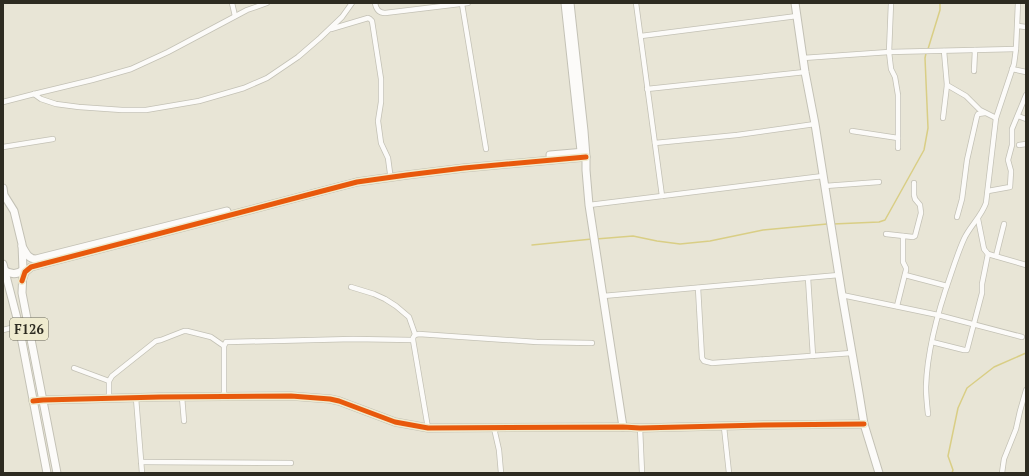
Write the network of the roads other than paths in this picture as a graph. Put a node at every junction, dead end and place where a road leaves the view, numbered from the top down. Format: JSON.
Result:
{"nodes":[{"id":1,"x":232,"y":3,"type":"edge"},
{"id":2,"x":267,"y":3,"type":"edge"},
{"id":3,"x":352,"y":3,"type":"edge"},
{"id":4,"x":374,"y":3,"type":"edge"},
{"id":5,"x":468,"y":3,"type":"edge"},
{"id":6,"x":565,"y":3,"type":"edge"},
{"id":7,"x":570,"y":3,"type":"edge"},
{"id":8,"x":636,"y":3,"type":"edge"},
{"id":9,"x":795,"y":3,"type":"edge"},
{"id":10,"x":891,"y":3,"type":"edge"},
{"id":11,"x":1018,"y":3,"type":"edge"},
{"id":12,"x":462,"y":4,"type":"edge"},
{"id":13,"x":234,"y":16,"type":"junction"},
{"id":14,"x":797,"y":16,"type":"junction"},
{"id":15,"x":1018,"y":26,"type":"junction"},
{"id":16,"x":1026,"y":27,"type":"edge"},
{"id":17,"x":330,"y":29,"type":"junction"},
{"id":18,"x":641,"y":36,"type":"junction"},
{"id":19,"x":1016,"y":49,"type":"junction"},
{"id":20,"x":975,"y":50,"type":"junction"},
{"id":21,"x":944,"y":51,"type":"junction"},
{"id":22,"x":890,"y":52,"type":"junction"},
{"id":23,"x":803,"y":58,"type":"junction"},
{"id":24,"x":1012,"y":69,"type":"junction"},
{"id":25,"x":974,"y":71,"type":"dead end"},
{"id":26,"x":805,"y":72,"type":"junction"},
{"id":27,"x":1026,"y":72,"type":"edge"},
{"id":28,"x":947,"y":85,"type":"junction"},
{"id":29,"x":647,"y":89,"type":"junction"},
{"id":30,"x":34,"y":94,"type":"junction"},
{"id":31,"x":1026,"y":95,"type":"edge"},
{"id":32,"x":3,"y":102,"type":"edge"},
{"id":33,"x":985,"y":113,"type":"junction"},
{"id":34,"x":1018,"y":116,"type":"junction"},
{"id":35,"x":943,"y":118,"type":"dead end"},
{"id":36,"x":996,"y":118,"type":"junction"},
{"id":37,"x":1026,"y":119,"type":"edge"},
{"id":38,"x":815,"y":124,"type":"junction"},
{"id":39,"x":852,"y":131,"type":"dead end"},
{"id":40,"x":898,"y":138,"type":"junction"},
{"id":41,"x":53,"y":139,"type":"dead end"},
{"id":42,"x":580,"y":140,"type":"junction"},
{"id":43,"x":655,"y":143,"type":"junction"},
{"id":44,"x":1026,"y":144,"type":"edge"},
{"id":45,"x":1019,"y":145,"type":"dead end"},
{"id":46,"x":3,"y":147,"type":"edge"},
{"id":47,"x":898,"y":148,"type":"dead end"},
{"id":48,"x":486,"y":149,"type":"dead end"},
{"id":49,"x":584,"y":155,"type":"junction"},
{"id":50,"x":567,"y":156,"type":"junction"},
{"id":51,"x":585,"y":168,"type":"junction"},
{"id":52,"x":390,"y":173,"type":"junction"},
{"id":53,"x":823,"y":176,"type":"junction"},
{"id":54,"x":878,"y":182,"type":"dead end"},
{"id":55,"x":914,"y":183,"type":"dead end"},
{"id":56,"x":825,"y":186,"type":"junction"},
{"id":57,"x":3,"y":188,"type":"edge"},
{"id":58,"x":988,"y":191,"type":"junction"},
{"id":59,"x":662,"y":196,"type":"junction"},
{"id":60,"x":589,"y":204,"type":"junction"},
{"id":61,"x":3,"y":207,"type":"edge"},
{"id":62,"x":14,"y":211,"type":"junction"},
{"id":63,"x":957,"y":217,"type":"dead end"},
{"id":64,"x":978,"y":219,"type":"junction"},
{"id":65,"x":1004,"y":224,"type":"dead end"},
{"id":66,"x":886,"y":234,"type":"dead end"},
{"id":67,"x":903,"y":236,"type":"junction"},
{"id":68,"x":22,"y":244,"type":"junction"},
{"id":69,"x":988,"y":254,"type":"junction"},
{"id":70,"x":996,"y":256,"type":"junction"},
{"id":71,"x":1026,"y":264,"type":"edge"},
{"id":72,"x":4,"y":267,"type":"edge"},
{"id":73,"x":23,"y":270,"type":"junction"},
{"id":74,"x":839,"y":275,"type":"junction"},
{"id":75,"x":905,"y":275,"type":"junction"},
{"id":76,"x":808,"y":278,"type":"junction"},
{"id":77,"x":22,"y":281,"type":"junction"},
{"id":78,"x":947,"y":286,"type":"junction"},
{"id":79,"x":351,"y":287,"type":"dead end"},
{"id":80,"x":698,"y":288,"type":"junction"},
{"id":81,"x":842,"y":295,"type":"junction"},
{"id":82,"x":603,"y":296,"type":"junction"},
{"id":83,"x":897,"y":306,"type":"junction"},
{"id":84,"x":938,"y":315,"type":"junction"},
{"id":85,"x":974,"y":325,"type":"junction"},
{"id":86,"x":19,"y":326,"type":"junction"},
{"id":87,"x":3,"y":330,"type":"edge"},
{"id":88,"x":415,"y":334,"type":"junction"},
{"id":89,"x":1022,"y":338,"type":"dead end"},
{"id":90,"x":413,"y":340,"type":"junction"},
{"id":91,"x":932,"y":342,"type":"junction"},
{"id":92,"x":592,"y":343,"type":"dead end"},
{"id":93,"x":224,"y":346,"type":"junction"},
{"id":94,"x":852,"y":353,"type":"junction"},
{"id":95,"x":813,"y":356,"type":"junction"},
{"id":96,"x":74,"y":368,"type":"dead end"},
{"id":97,"x":109,"y":381,"type":"junction"},
{"id":98,"x":1026,"y":390,"type":"edge"},
{"id":99,"x":182,"y":397,"type":"junction"},
{"id":100,"x":224,"y":397,"type":"junction"},
{"id":101,"x":108,"y":398,"type":"junction"},
{"id":102,"x":136,"y":398,"type":"junction"},
{"id":103,"x":42,"y":400,"type":"junction"},
{"id":104,"x":33,"y":401,"type":"junction"},
{"id":105,"x":928,"y":414,"type":"dead end"},
{"id":106,"x":184,"y":421,"type":"dead end"},
{"id":107,"x":864,"y":424,"type":"junction"},
{"id":108,"x":724,"y":426,"type":"junction"},
{"id":109,"x":623,"y":427,"type":"junction"},
{"id":110,"x":428,"y":428,"type":"junction"},
{"id":111,"x":494,"y":428,"type":"junction"},
{"id":112,"x":640,"y":428,"type":"junction"},
{"id":113,"x":141,"y":462,"type":"junction"},
{"id":114,"x":291,"y":463,"type":"dead end"},
{"id":115,"x":47,"y":473,"type":"edge"},
{"id":116,"x":57,"y":473,"type":"edge"},
{"id":117,"x":142,"y":473,"type":"edge"},
{"id":118,"x":501,"y":473,"type":"edge"},
{"id":119,"x":642,"y":473,"type":"edge"},
{"id":120,"x":730,"y":473,"type":"edge"},
{"id":121,"x":879,"y":473,"type":"edge"},
{"id":122,"x":1002,"y":473,"type":"edge"}],
"edges":[{"from":1,"to":13,"type":"street"},
{"from":2,"to":13,"type":"street"},
{"from":3,"to":17,"type":"street"},
{"from":4,"to":12,"type":"street"},
{"from":5,"to":12,"type":"street"},
{"from":6,"to":42,"type":"street"},
{"from":7,"to":49,"type":"street"},
{"from":8,"to":18,"type":"street"},
{"from":9,"to":14,"type":"street"},
{"from":10,"to":22,"type":"street"},
{"from":11,"to":15,"type":"street"},
{"from":12,"to":48,"type":"street"},
{"from":13,"to":30,"type":"street"},
{"from":14,"to":18,"type":"street"},
{"from":14,"to":23,"type":"street"},
{"from":15,"to":16,"type":"street"},
{"from":15,"to":19,"type":"street"},
{"from":17,"to":30,"type":"street"},
{"from":17,"to":52,"type":"street"},
{"from":18,"to":29,"type":"street"},
{"from":19,"to":20,"type":"street"},
{"from":19,"to":24,"type":"street"},
{"from":20,"to":21,"type":"street"},
{"from":20,"to":25,"type":"street"},
{"from":21,"to":22,"type":"street"},
{"from":21,"to":28,"type":"street"},
{"from":22,"to":23,"type":"street"},
{"from":22,"to":40,"type":"street"},
{"from":23,"to":26,"type":"street"},
{"from":24,"to":27,"type":"street"},
{"from":24,"to":36,"type":"street"},
{"from":26,"to":29,"type":"street"},
{"from":26,"to":38,"type":"street"},
{"from":28,"to":33,"type":"street"},
{"from":28,"to":35,"type":"street"},
{"from":29,"to":43,"type":"street"},
{"from":30,"to":32,"type":"street"},
{"from":31,"to":34,"type":"street"},
{"from":33,"to":36,"type":"street"},
{"from":33,"to":63,"type":"street"},
{"from":34,"to":37,"type":"street"},
{"from":34,"to":58,"type":"street"},
{"from":36,"to":58,"type":"street"},
{"from":38,"to":43,"type":"street"},
{"from":38,"to":53,"type":"street"},
{"from":39,"to":40,"type":"street"},
{"from":40,"to":47,"type":"street"},
{"from":41,"to":46,"type":"street"},
{"from":42,"to":49,"type":"street"},
{"from":42,"to":50,"type":"street"},
{"from":43,"to":59,"type":"street"},
{"from":44,"to":45,"type":"street"},
{"from":49,"to":50,"type":"street"},
{"from":49,"to":51,"type":"street"},
{"from":50,"to":51,"type":"street"},
{"from":50,"to":52,"type":"street"},
{"from":50,"to":77,"type":"street"},
{"from":51,"to":60,"type":"street"},
{"from":52,"to":68,"type":"street"},
{"from":53,"to":56,"type":"street"},
{"from":53,"to":59,"type":"street"},
{"from":54,"to":56,"type":"street"},
{"from":55,"to":67,"type":"street"},
{"from":56,"to":74,"type":"street"},
{"from":57,"to":62,"type":"street","number":"F126"},
{"from":58,"to":64,"type":"street"},
{"from":59,"to":60,"type":"street"},
{"from":60,"to":82,"type":"street"},
{"from":61,"to":62,"type":"street"},
{"from":62,"to":68,"type":"street","number":"F126"},
{"from":64,"to":69,"type":"street"},
{"from":64,"to":78,"type":"street"},
{"from":65,"to":70,"type":"street"},
{"from":66,"to":67,"type":"street"},
{"from":67,"to":75,"type":"street"},
{"from":68,"to":73,"type":"street","number":"F126"},
{"from":69,"to":70,"type":"street"},
{"from":69,"to":85,"type":"street"},
{"from":70,"to":71,"type":"street"},
{"from":72,"to":73,"type":"street"},
{"from":72,"to":86,"type":"street","number":"F126"},
{"from":73,"to":77,"type":"street","number":"F126"},
{"from":74,"to":76,"type":"street"},
{"from":74,"to":81,"type":"street"},
{"from":75,"to":78,"type":"street"},
{"from":75,"to":83,"type":"street"},
{"from":76,"to":80,"type":"street"},
{"from":76,"to":95,"type":"street"},
{"from":77,"to":103,"type":"street","number":"F126"},
{"from":78,"to":84,"type":"street"},
{"from":79,"to":88,"type":"street"},
{"from":80,"to":82,"type":"street"},
{"from":80,"to":95,"type":"street"},
{"from":81,"to":83,"type":"street"},
{"from":81,"to":94,"type":"street"},
{"from":82,"to":109,"type":"street"},
{"from":83,"to":84,"type":"street"},
{"from":84,"to":85,"type":"street"},
{"from":84,"to":91,"type":"street"},
{"from":85,"to":89,"type":"street"},
{"from":85,"to":91,"type":"street"},
{"from":86,"to":87,"type":"street"},
{"from":86,"to":104,"type":"street","number":"F126"},
{"from":88,"to":90,"type":"street"},
{"from":88,"to":92,"type":"street"},
{"from":90,"to":93,"type":"street"},
{"from":90,"to":110,"type":"street"},
{"from":91,"to":105,"type":"street"},
{"from":93,"to":97,"type":"street"},
{"from":93,"to":100,"type":"street"},
{"from":94,"to":95,"type":"street"},
{"from":94,"to":107,"type":"street"},
{"from":96,"to":97,"type":"street"},
{"from":97,"to":101,"type":"street"},
{"from":98,"to":122,"type":"street"},
{"from":99,"to":100,"type":"street"},
{"from":99,"to":102,"type":"street"},
{"from":99,"to":106,"type":"street"},
{"from":100,"to":110,"type":"street"},
{"from":101,"to":102,"type":"street"},
{"from":101,"to":103,"type":"street"},
{"from":102,"to":113,"type":"street"},
{"from":103,"to":104,"type":"street"},
{"from":103,"to":116,"type":"street","number":"F126"},
{"from":104,"to":115,"type":"street","number":"F126"},
{"from":107,"to":108,"type":"street"},
{"from":107,"to":121,"type":"street"},
{"from":108,"to":112,"type":"street"},
{"from":108,"to":120,"type":"street"},
{"from":109,"to":111,"type":"street"},
{"from":109,"to":112,"type":"street"},
{"from":110,"to":111,"type":"street"},
{"from":111,"to":118,"type":"street"},
{"from":112,"to":119,"type":"street"},
{"from":113,"to":114,"type":"street"},
{"from":113,"to":117,"type":"street"}]}
